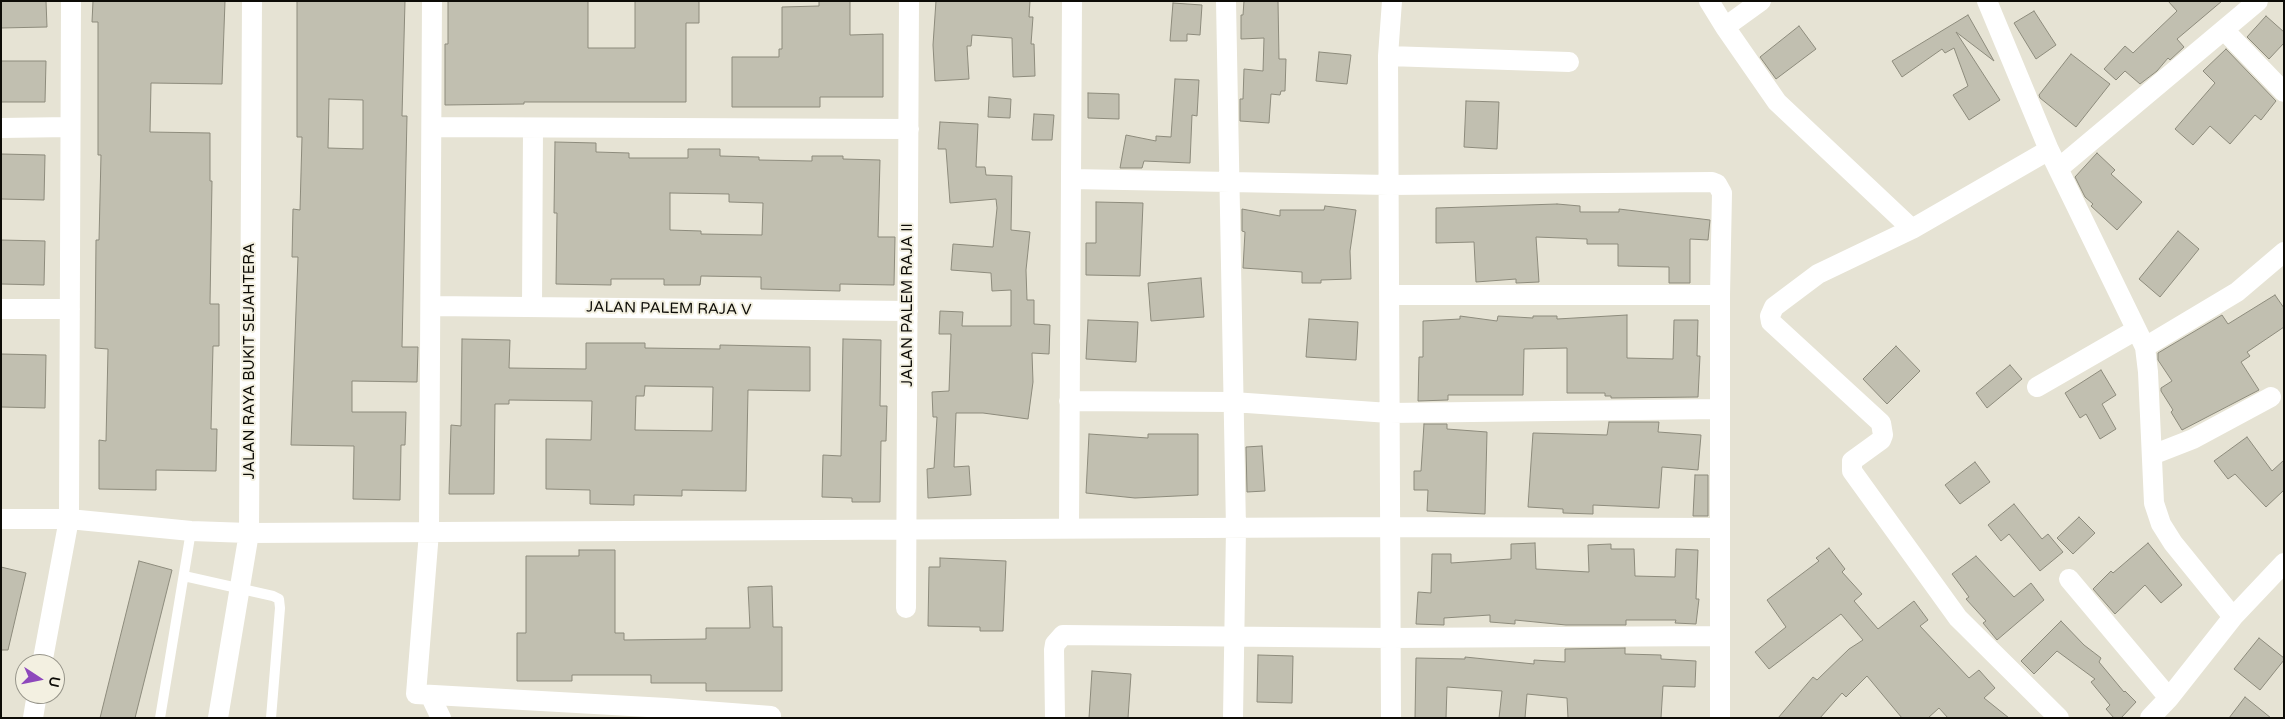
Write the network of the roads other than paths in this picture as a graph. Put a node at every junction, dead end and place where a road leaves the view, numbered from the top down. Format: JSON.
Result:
{"nodes":[{"id":1,"x":71,"y":1,"type":"edge"},
{"id":2,"x":252,"y":1,"type":"edge"},
{"id":3,"x":432,"y":1,"type":"edge"},
{"id":4,"x":909,"y":1,"type":"edge"},
{"id":5,"x":1072,"y":1,"type":"edge"},
{"id":6,"x":1226,"y":1,"type":"edge"},
{"id":7,"x":1392,"y":1,"type":"edge"},
{"id":8,"x":1709,"y":1,"type":"edge"},
{"id":9,"x":1761,"y":1,"type":"edge"},
{"id":10,"x":1987,"y":1,"type":"edge"},
{"id":11,"x":2258,"y":1,"type":"edge"},
{"id":12,"x":1725,"y":27,"type":"junction"},
{"id":13,"x":2224,"y":30,"type":"junction"},
{"id":14,"x":1388,"y":56,"type":"junction"},
{"id":15,"x":1569,"y":62,"type":"dead end"},
{"id":16,"x":2284,"y":92,"type":"edge"},
{"id":17,"x":70,"y":127,"type":"junction"},
{"id":18,"x":432,"y":127,"type":"junction"},
{"id":19,"x":1,"y":128,"type":"edge"},
{"id":20,"x":533,"y":128,"type":"junction"},
{"id":21,"x":909,"y":129,"type":"junction"},
{"id":22,"x":2049,"y":150,"type":"junction"},
{"id":23,"x":2059,"y":168,"type":"junction"},
{"id":24,"x":1071,"y":179,"type":"junction"},
{"id":25,"x":1230,"y":182,"type":"junction"},
{"id":26,"x":1388,"y":185,"type":"junction"},
{"id":27,"x":1912,"y":229,"type":"junction"},
{"id":28,"x":2284,"y":252,"type":"edge"},
{"id":29,"x":1389,"y":295,"type":"junction"},
{"id":30,"x":1720,"y":295,"type":"junction"},
{"id":31,"x":431,"y":306,"type":"junction"},
{"id":32,"x":532,"y":308,"type":"junction"},
{"id":33,"x":1,"y":309,"type":"edge"},
{"id":34,"x":70,"y":309,"type":"junction"},
{"id":35,"x":908,"y":311,"type":"junction"},
{"id":36,"x":2140,"y":338,"type":"junction"},
{"id":37,"x":2037,"y":387,"type":"dead end"},
{"id":38,"x":2271,"y":397,"type":"dead end"},
{"id":39,"x":1069,"y":402,"type":"junction"},
{"id":40,"x":1233,"y":402,"type":"junction"},
{"id":41,"x":1720,"y":409,"type":"junction"},
{"id":42,"x":1389,"y":413,"type":"junction"},
{"id":43,"x":2152,"y":455,"type":"junction"},
{"id":44,"x":1,"y":519,"type":"edge"},
{"id":45,"x":69,"y":519,"type":"junction"},
{"id":46,"x":1390,"y":527,"type":"junction"},
{"id":47,"x":1068,"y":528,"type":"junction"},
{"id":48,"x":1236,"y":528,"type":"junction"},
{"id":49,"x":1720,"y":528,"type":"junction"},
{"id":50,"x":907,"y":529,"type":"junction"},
{"id":51,"x":191,"y":531,"type":"junction"},
{"id":52,"x":249,"y":532,"type":"junction"},
{"id":53,"x":429,"y":532,"type":"junction"},
{"id":54,"x":2284,"y":563,"type":"edge"},
{"id":55,"x":184,"y":576,"type":"junction"},
{"id":56,"x":2070,"y":579,"type":"dead end"},
{"id":57,"x":240,"y":589,"type":"junction"},
{"id":58,"x":906,"y":608,"type":"dead end"},
{"id":59,"x":2233,"y":617,"type":"junction"},
{"id":60,"x":1720,"y":636,"type":"junction"},
{"id":61,"x":1234,"y":637,"type":"junction"},
{"id":62,"x":1390,"y":638,"type":"junction"},
{"id":63,"x":44,"y":654,"type":"edge"},
{"id":64,"x":430,"y":694,"type":"junction"},
{"id":65,"x":35,"y":704,"type":"edge"},
{"id":66,"x":2159,"y":711,"type":"edge"},
{"id":67,"x":664,"y":713,"type":"edge"},
{"id":68,"x":771,"y":716,"type":"dead end"},
{"id":69,"x":441,"y":717,"type":"edge"},
{"id":70,"x":33,"y":718,"type":"edge"},
{"id":71,"x":160,"y":718,"type":"edge"},
{"id":72,"x":218,"y":718,"type":"edge"},
{"id":73,"x":271,"y":718,"type":"edge"},
{"id":74,"x":1055,"y":718,"type":"edge"},
{"id":75,"x":1234,"y":718,"type":"edge"},
{"id":76,"x":1390,"y":718,"type":"edge"},
{"id":77,"x":1720,"y":718,"type":"edge"},
{"id":78,"x":2059,"y":718,"type":"edge"}],
"edges":[{"from":1,"to":17,"type":"street"},
{"from":2,"to":52,"type":"street","name":"JALAN RAYA BUKIT SEJAHTERA"},
{"from":3,"to":18,"type":"street"},
{"from":4,"to":21,"type":"street","name":"JALAN PALEM RAJA II"},
{"from":5,"to":24,"type":"street"},
{"from":6,"to":25,"type":"street"},
{"from":7,"to":14,"type":"street"},
{"from":8,"to":12,"type":"street"},
{"from":9,"to":12,"type":"street"},
{"from":10,"to":22,"type":"street"},
{"from":11,"to":13,"type":"street"},
{"from":12,"to":27,"type":"street"},
{"from":13,"to":16,"type":"street"},
{"from":13,"to":23,"type":"street"},
{"from":14,"to":15,"type":"street"},
{"from":14,"to":26,"type":"street"},
{"from":17,"to":19,"type":"street"},
{"from":17,"to":34,"type":"street"},
{"from":18,"to":20,"type":"street"},
{"from":18,"to":31,"type":"street"},
{"from":20,"to":21,"type":"street"},
{"from":20,"to":32,"type":"street"},
{"from":21,"to":35,"type":"street","name":"JALAN PALEM RAJA II"},
{"from":22,"to":23,"type":"street"},
{"from":22,"to":27,"type":"street"},
{"from":23,"to":36,"type":"street"},
{"from":24,"to":25,"type":"street"},
{"from":24,"to":39,"type":"street"},
{"from":25,"to":26,"type":"street"},
{"from":25,"to":40,"type":"street"},
{"from":26,"to":29,"type":"street"},
{"from":26,"to":30,"type":"street"},
{"from":27,"to":78,"type":"street"},
{"from":28,"to":36,"type":"street"},
{"from":29,"to":30,"type":"street"},
{"from":29,"to":42,"type":"street"},
{"from":30,"to":41,"type":"street"},
{"from":31,"to":32,"type":"street","name":"JALAN PALEM RAJA V"},
{"from":31,"to":53,"type":"street"},
{"from":32,"to":35,"type":"street","name":"JALAN PALEM RAJA V"},
{"from":33,"to":34,"type":"street"},
{"from":34,"to":45,"type":"street"},
{"from":35,"to":50,"type":"street","name":"JALAN PALEM RAJA II"},
{"from":36,"to":37,"type":"street"},
{"from":36,"to":43,"type":"street"},
{"from":38,"to":43,"type":"street"},
{"from":39,"to":40,"type":"street"},
{"from":39,"to":47,"type":"street"},
{"from":40,"to":42,"type":"street"},
{"from":40,"to":48,"type":"street"},
{"from":41,"to":42,"type":"street"},
{"from":41,"to":49,"type":"street"},
{"from":42,"to":46,"type":"street"},
{"from":43,"to":59,"type":"street"},
{"from":44,"to":45,"type":"street"},
{"from":45,"to":51,"type":"street"},
{"from":45,"to":63,"type":"street"},
{"from":46,"to":48,"type":"street"},
{"from":46,"to":49,"type":"street"},
{"from":46,"to":62,"type":"street"},
{"from":47,"to":48,"type":"street"},
{"from":47,"to":50,"type":"street"},
{"from":48,"to":61,"type":"street"},
{"from":49,"to":60,"type":"street"},
{"from":50,"to":53,"type":"street"},
{"from":50,"to":58,"type":"street","name":"JALAN PALEM RAJA II"},
{"from":51,"to":52,"type":"street"},
{"from":51,"to":55,"type":"lane"},
{"from":52,"to":53,"type":"street"},
{"from":52,"to":57,"type":"street","name":"JALAN RAYA BUKIT SEJAHTERA"},
{"from":53,"to":64,"type":"street"},
{"from":54,"to":59,"type":"street"},
{"from":55,"to":57,"type":"lane"},
{"from":55,"to":71,"type":"lane"},
{"from":56,"to":66,"type":"street"},
{"from":57,"to":72,"type":"street","name":"JALAN RAYA BUKIT SEJAHTERA"},
{"from":57,"to":73,"type":"lane"},
{"from":59,"to":66,"type":"street"},
{"from":60,"to":62,"type":"street"},
{"from":60,"to":77,"type":"street"},
{"from":61,"to":62,"type":"street"},
{"from":61,"to":74,"type":"street"},
{"from":61,"to":75,"type":"street"},
{"from":62,"to":76,"type":"street"},
{"from":64,"to":67,"type":"street"},
{"from":64,"to":69,"type":"street"},
{"from":65,"to":70,"type":"street"},
{"from":67,"to":68,"type":"street"}]}
